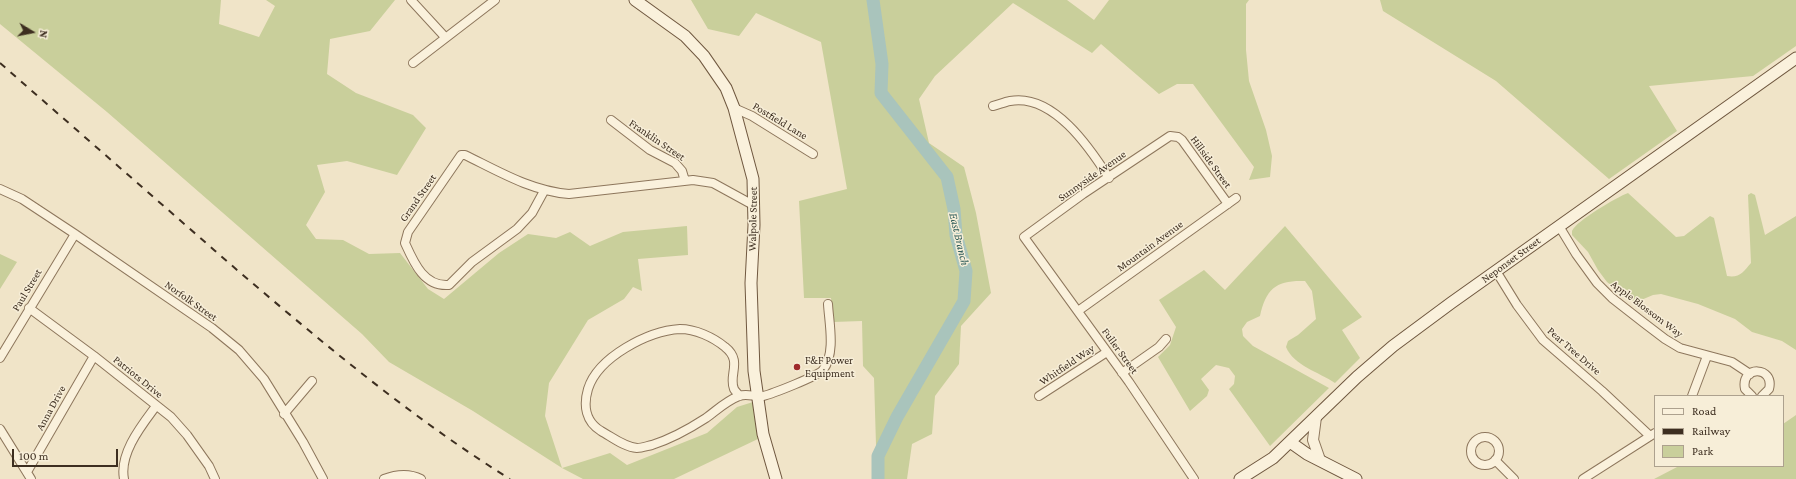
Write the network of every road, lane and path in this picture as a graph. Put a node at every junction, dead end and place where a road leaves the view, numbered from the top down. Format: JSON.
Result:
{"nodes":[{"id":1,"x":411,"y":0,"type":"edge"},
{"id":2,"x":495,"y":0,"type":"edge"},
{"id":3,"x":635,"y":0,"type":"edge"},
{"id":4,"x":446,"y":37,"type":"junction"},
{"id":5,"x":1796,"y":58,"type":"edge"},
{"id":6,"x":413,"y":63,"type":"dead end"},
{"id":7,"x":993,"y":106,"type":"dead end"},
{"id":8,"x":734,"y":108,"type":"junction"},
{"id":9,"x":611,"y":120,"type":"dead end"},
{"id":10,"x":1174,"y":136,"type":"joint"},
{"id":11,"x":813,"y":154,"type":"dead end"},
{"id":12,"x":1109,"y":178,"type":"junction"},
{"id":13,"x":685,"y":181,"type":"junction"},
{"id":14,"x":0,"y":189,"type":"edge"},
{"id":15,"x":544,"y":191,"type":"junction"},
{"id":16,"x":1236,"y":198,"type":"dead end"},
{"id":17,"x":1228,"y":204,"type":"junction"},
{"id":18,"x":754,"y":206,"type":"junction"},
{"id":19,"x":1559,"y":226,"type":"junction"},
{"id":20,"x":74,"y":234,"type":"junction"},
{"id":21,"x":1024,"y":237,"type":"joint"},
{"id":22,"x":1496,"y":271,"type":"junction"},
{"id":23,"x":828,"y":304,"type":"dead end"},
{"id":24,"x":29,"y":308,"type":"junction"},
{"id":25,"x":1078,"y":312,"type":"junction"},
{"id":26,"x":1166,"y":339,"type":"dead end"},
{"id":27,"x":1107,"y":352,"type":"junction"},
{"id":28,"x":94,"y":356,"type":"junction"},
{"id":29,"x":1707,"y":356,"type":"junction"},
{"id":30,"x":0,"y":358,"type":"edge"},
{"id":31,"x":1122,"y":373,"type":"junction"},
{"id":32,"x":1750,"y":374,"type":"junction"},
{"id":33,"x":312,"y":381,"type":"dead end"},
{"id":34,"x":1692,"y":395,"type":"edge"},
{"id":35,"x":1751,"y":395,"type":"edge"},
{"id":36,"x":1763,"y":395,"type":"edge"},
{"id":37,"x":740,"y":396,"type":"junction"},
{"id":38,"x":756,"y":396,"type":"junction"},
{"id":39,"x":1039,"y":396,"type":"dead end"},
{"id":40,"x":156,"y":406,"type":"junction"},
{"id":41,"x":284,"y":414,"type":"junction"},
{"id":42,"x":1316,"y":417,"type":"junction"},
{"id":43,"x":0,"y":429,"type":"edge"},
{"id":44,"x":1653,"y":435,"type":"edge"},
{"id":45,"x":1290,"y":442,"type":"junction"},
{"id":46,"x":1320,"y":460,"type":"junction"},
{"id":47,"x":1495,"y":460,"type":"dead end"},
{"id":48,"x":29,"y":475,"type":"edge"},
{"id":49,"x":124,"y":479,"type":"edge"},
{"id":50,"x":215,"y":479,"type":"edge"},
{"id":51,"x":323,"y":479,"type":"edge"},
{"id":52,"x":384,"y":479,"type":"edge"},
{"id":53,"x":421,"y":479,"type":"edge"},
{"id":54,"x":776,"y":479,"type":"edge"},
{"id":55,"x":1194,"y":479,"type":"edge"},
{"id":56,"x":1240,"y":479,"type":"edge"},
{"id":57,"x":1356,"y":479,"type":"edge"},
{"id":58,"x":1514,"y":479,"type":"edge"},
{"id":59,"x":1583,"y":479,"type":"edge"}],
"edges":[{"from":1,"to":4,"type":"street"},
{"from":2,"to":4,"type":"street"},
{"from":3,"to":8,"type":"main road","name":"Walpole Street"},
{"from":4,"to":6,"type":"street"},
{"from":5,"to":19,"type":"main road","name":"Neponset Street"},
{"from":7,"to":12,"type":"street"},
{"from":8,"to":11,"type":"street","name":"Postfield Lane"},
{"from":8,"to":18,"type":"main road","name":"Walpole Street"},
{"from":9,"to":13,"type":"street","name":"Franklin Street"},
{"from":10,"to":12,"type":"street","name":"Sunnyside Avenue"},
{"from":10,"to":17,"type":"street","name":"Hillside Street"},
{"from":12,"to":21,"type":"street","name":"Sunnyside Avenue"},
{"from":13,"to":15,"type":"street","name":"Grand Street"},
{"from":13,"to":18,"type":"street","name":"Grand Street"},
{"from":14,"to":20,"type":"street","name":"Norfolk Street"},
{"from":15,"to":15,"type":"street","name":"Grand Street"},
{"from":16,"to":17,"type":"street","name":"Mountain Avenue"},
{"from":17,"to":25,"type":"street","name":"Mountain Avenue"},
{"from":18,"to":38,"type":"main road","name":"Walpole Street"},
{"from":19,"to":22,"type":"main road","name":"Neponset Street"},
{"from":19,"to":29,"type":"street","name":"Apple Blossom Way"},
{"from":20,"to":24,"type":"street","name":"Paul Street"},
{"from":20,"to":41,"type":"street","name":"Norfolk Street"},
{"from":21,"to":25,"type":"street","name":"Fuller Street"},
{"from":22,"to":42,"type":"main road","name":"Neponset Street"},
{"from":22,"to":44,"type":"street","name":"Pear Tree Drive"},
{"from":23,"to":38,"type":"street"},
{"from":24,"to":28,"type":"street","name":"Patriots Drive"},
{"from":24,"to":30,"type":"street","name":"Paul Street"},
{"from":25,"to":27,"type":"street","name":"Fuller Street"},
{"from":26,"to":31,"type":"street"},
{"from":27,"to":31,"type":"street","name":"Fuller Street"},
{"from":27,"to":39,"type":"street","name":"Whitfield Way"},
{"from":28,"to":40,"type":"street","name":"Patriots Drive"},
{"from":28,"to":48,"type":"street","name":"Anna Drive"},
{"from":29,"to":32,"type":"street","name":"Apple Blossom Way"},
{"from":29,"to":34,"type":"street"},
{"from":31,"to":55,"type":"street","name":"Fuller Street"},
{"from":32,"to":35,"type":"street"},
{"from":32,"to":36,"type":"street","name":"Apple Blossom Way"},
{"from":33,"to":41,"type":"street"},
{"from":37,"to":37,"type":"street"},
{"from":37,"to":38,"type":"street"},
{"from":38,"to":54,"type":"main road","name":"Walpole Street"},
{"from":40,"to":49,"type":"street"},
{"from":40,"to":50,"type":"street","name":"Patriots Drive"},
{"from":41,"to":51,"type":"street","name":"Norfolk Street"},
{"from":42,"to":45,"type":"main road","name":"Neponset Street"},
{"from":42,"to":46,"type":"street"},
{"from":43,"to":48,"type":"street"},
{"from":44,"to":59,"type":"street"},
{"from":45,"to":46,"type":"main road"},
{"from":45,"to":56,"type":"main road","name":"Neponset Street"},
{"from":46,"to":57,"type":"main road"},
{"from":47,"to":58,"type":"street"},
{"from":52,"to":53,"type":"street"}]}
